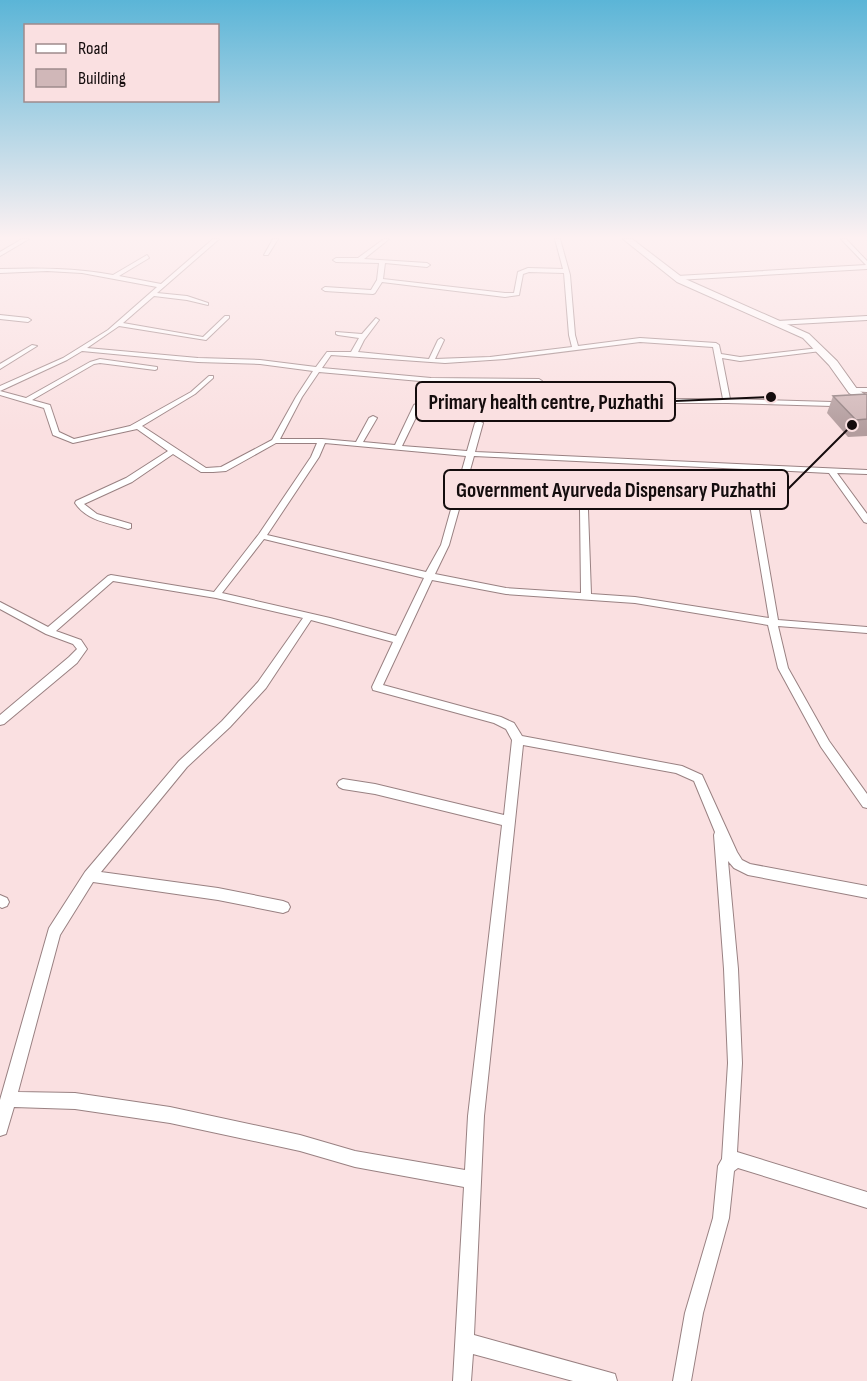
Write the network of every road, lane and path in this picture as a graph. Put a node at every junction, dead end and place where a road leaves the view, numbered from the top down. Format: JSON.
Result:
{"nodes":[{"id":1,"x":142,"y":303,"type":"edge"},
{"id":2,"x":570,"y":303,"type":"edge"},
{"id":3,"x":734,"y":303,"type":"edge"},
{"id":4,"x":0,"y":316,"type":"edge"},
{"id":5,"x":227,"y":317,"type":"dead end"},
{"id":6,"x":867,"y":318,"type":"edge"},
{"id":7,"x":28,"y":320,"type":"dead end"},
{"id":8,"x":376,"y":320,"type":"dead end"},
{"id":9,"x":777,"y":323,"type":"junction"},
{"id":10,"x":118,"y":324,"type":"junction"},
{"id":11,"x":338,"y":333,"type":"dead end"},
{"id":12,"x":362,"y":336,"type":"junction"},
{"id":13,"x":441,"y":340,"type":"dead end"},
{"id":14,"x":34,"y":346,"type":"dead end"},
{"id":15,"x":576,"y":348,"type":"junction"},
{"id":16,"x":80,"y":349,"type":"junction"},
{"id":17,"x":819,"y":350,"type":"junction"},
{"id":18,"x":354,"y":353,"type":"junction"},
{"id":19,"x":718,"y":356,"type":"junction"},
{"id":20,"x":433,"y":361,"type":"junction"},
{"id":21,"x":0,"y":367,"type":"edge"},
{"id":22,"x":156,"y":368,"type":"dead end"},
{"id":23,"x":318,"y":370,"type":"junction"},
{"id":24,"x":211,"y":377,"type":"dead end"},
{"id":25,"x":431,"y":380,"type":"junction"},
{"id":26,"x":539,"y":381,"type":"dead end"},
{"id":27,"x":852,"y":390,"type":"junction"},
{"id":28,"x":867,"y":390,"type":"edge"},
{"id":29,"x":0,"y":391,"type":"edge"},
{"id":30,"x":567,"y":393,"type":"dead end"},
{"id":31,"x":28,"y":400,"type":"junction"},
{"id":32,"x":727,"y":400,"type":"junction"},
{"id":33,"x":867,"y":403,"type":"edge"},
{"id":34,"x":418,"y":405,"type":"dead end"},
{"id":35,"x":373,"y":418,"type":"dead end"},
{"id":36,"x":479,"y":423,"type":"dead end"},
{"id":37,"x":133,"y":428,"type":"junction"},
{"id":38,"x":276,"y":441,"type":"junction"},
{"id":39,"x":322,"y":441,"type":"junction"},
{"id":40,"x":358,"y":444,"type":"junction"},
{"id":41,"x":398,"y":446,"type":"junction"},
{"id":42,"x":173,"y":451,"type":"junction"},
{"id":43,"x":470,"y":454,"type":"junction"},
{"id":44,"x":748,"y":467,"type":"junction"},
{"id":45,"x":831,"y":470,"type":"junction"},
{"id":46,"x":867,"y":472,"type":"edge"},
{"id":47,"x":584,"y":510,"type":"dead end"},
{"id":48,"x":867,"y":520,"type":"edge"},
{"id":49,"x":128,"y":526,"type":"dead end"},
{"id":50,"x":262,"y":536,"type":"junction"},
{"id":51,"x":429,"y":576,"type":"junction"},
{"id":52,"x":216,"y":595,"type":"junction"},
{"id":53,"x":586,"y":597,"type":"junction"},
{"id":54,"x":0,"y":605,"type":"edge"},
{"id":55,"x":309,"y":617,"type":"junction"},
{"id":56,"x":773,"y":622,"type":"junction"},
{"id":57,"x":867,"y":630,"type":"edge"},
{"id":58,"x":49,"y":632,"type":"junction"},
{"id":59,"x":398,"y":640,"type":"junction"},
{"id":60,"x":0,"y":721,"type":"edge"},
{"id":61,"x":518,"y":740,"type":"junction"},
{"id":62,"x":343,"y":784,"type":"dead end"},
{"id":63,"x":867,"y":803,"type":"edge"},
{"id":64,"x":508,"y":821,"type":"junction"},
{"id":65,"x":719,"y":826,"type":"junction"},
{"id":66,"x":90,"y":876,"type":"junction"},
{"id":67,"x":867,"y":892,"type":"edge"},
{"id":68,"x":283,"y":907,"type":"dead end"},
{"id":69,"x":8,"y":1098,"type":"junction"},
{"id":70,"x":0,"y":1128,"type":"edge"},
{"id":71,"x":736,"y":1160,"type":"junction"},
{"id":72,"x":473,"y":1180,"type":"junction"},
{"id":73,"x":867,"y":1200,"type":"edge"},
{"id":74,"x":464,"y":1342,"type":"junction"},
{"id":75,"x":462,"y":1381,"type":"edge"},
{"id":76,"x":608,"y":1381,"type":"edge"},
{"id":77,"x":682,"y":1381,"type":"edge"}],
"edges":[{"from":1,"to":10,"type":"street"},
{"from":2,"to":15,"type":"street"},
{"from":3,"to":9,"type":"main road"},
{"from":4,"to":7,"type":"street"},
{"from":5,"to":10,"type":"street"},
{"from":6,"to":9,"type":"street"},
{"from":8,"to":12,"type":"street"},
{"from":9,"to":17,"type":"main road"},
{"from":10,"to":16,"type":"street"},
{"from":11,"to":12,"type":"street"},
{"from":12,"to":18,"type":"street"},
{"from":13,"to":20,"type":"street"},
{"from":14,"to":21,"type":"street"},
{"from":15,"to":19,"type":"street"},
{"from":15,"to":20,"type":"street"},
{"from":16,"to":23,"type":"street"},
{"from":16,"to":29,"type":"street"},
{"from":17,"to":19,"type":"street"},
{"from":17,"to":27,"type":"main road"},
{"from":18,"to":20,"type":"street"},
{"from":18,"to":23,"type":"street"},
{"from":19,"to":32,"type":"street"},
{"from":20,"to":25,"type":"street"},
{"from":22,"to":31,"type":"street"},
{"from":23,"to":25,"type":"street"},
{"from":23,"to":38,"type":"street"},
{"from":24,"to":37,"type":"street"},
{"from":25,"to":26,"type":"street"},
{"from":27,"to":28,"type":"street"},
{"from":27,"to":33,"type":"main road"},
{"from":29,"to":31,"type":"street"},
{"from":30,"to":32,"type":"street"},
{"from":31,"to":37,"type":"street"},
{"from":32,"to":33,"type":"street"},
{"from":34,"to":41,"type":"street"},
{"from":35,"to":40,"type":"street"},
{"from":36,"to":43,"type":"street"},
{"from":37,"to":42,"type":"street"},
{"from":38,"to":39,"type":"street"},
{"from":38,"to":42,"type":"street"},
{"from":39,"to":40,"type":"street"},
{"from":39,"to":50,"type":"street"},
{"from":40,"to":41,"type":"street"},
{"from":41,"to":43,"type":"street"},
{"from":42,"to":49,"type":"street"},
{"from":43,"to":44,"type":"street"},
{"from":43,"to":51,"type":"street"},
{"from":44,"to":45,"type":"street"},
{"from":44,"to":56,"type":"street"},
{"from":45,"to":46,"type":"street"},
{"from":45,"to":48,"type":"street"},
{"from":47,"to":53,"type":"street"},
{"from":50,"to":51,"type":"street"},
{"from":50,"to":52,"type":"street"},
{"from":51,"to":53,"type":"street"},
{"from":51,"to":59,"type":"street"},
{"from":52,"to":55,"type":"street"},
{"from":52,"to":58,"type":"street"},
{"from":53,"to":56,"type":"street"},
{"from":54,"to":58,"type":"street"},
{"from":55,"to":59,"type":"street"},
{"from":55,"to":66,"type":"street"},
{"from":56,"to":57,"type":"street"},
{"from":56,"to":63,"type":"street"},
{"from":58,"to":60,"type":"street"},
{"from":59,"to":61,"type":"street"},
{"from":61,"to":64,"type":"street"},
{"from":61,"to":65,"type":"street"},
{"from":62,"to":64,"type":"street"},
{"from":64,"to":72,"type":"street"},
{"from":65,"to":67,"type":"street"},
{"from":65,"to":71,"type":"street"},
{"from":66,"to":68,"type":"street"},
{"from":66,"to":69,"type":"street"},
{"from":69,"to":70,"type":"street"},
{"from":69,"to":72,"type":"street"},
{"from":71,"to":73,"type":"street"},
{"from":71,"to":77,"type":"street"},
{"from":72,"to":74,"type":"street"},
{"from":74,"to":75,"type":"street"},
{"from":74,"to":76,"type":"street"}]}
